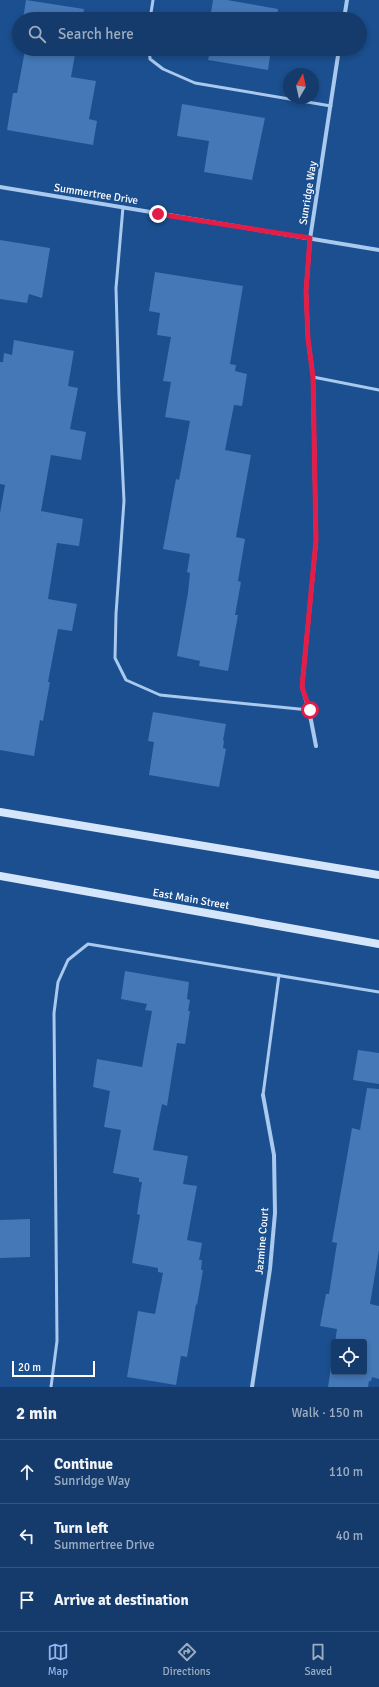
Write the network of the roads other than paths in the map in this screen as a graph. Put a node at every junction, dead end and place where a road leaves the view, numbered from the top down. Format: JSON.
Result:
{"nodes":[{"id":1,"x":153,"y":0,"type":"edge"},
{"id":2,"x":347,"y":0,"type":"edge"},
{"id":3,"x":151,"y":12,"type":"edge"},
{"id":4,"x":345,"y":12,"type":"edge"},
{"id":5,"x":150,"y":56,"type":"edge"},
{"id":6,"x":338,"y":56,"type":"edge"},
{"id":7,"x":331,"y":106,"type":"junction"},
{"id":8,"x":0,"y":187,"type":"edge"},
{"id":9,"x":123,"y":208,"type":"junction"},
{"id":10,"x":310,"y":238,"type":"junction"},
{"id":11,"x":379,"y":250,"type":"edge"},
{"id":12,"x":313,"y":377,"type":"junction"},
{"id":13,"x":379,"y":390,"type":"edge"},
{"id":14,"x":310,"y":710,"type":"junction"},
{"id":15,"x":316,"y":746,"type":"dead end"},
{"id":16,"x":0,"y":812,"type":"edge"},
{"id":17,"x":379,"y":875,"type":"edge"},
{"id":18,"x":0,"y":876,"type":"edge"},
{"id":19,"x":379,"y":944,"type":"edge"},
{"id":20,"x":279,"y":975,"type":"junction"},
{"id":21,"x":379,"y":992,"type":"edge"},
{"id":22,"x":263,"y":1095,"type":"joint"},
{"id":23,"x":51,"y":1387,"type":"edge"},
{"id":24,"x":252,"y":1387,"type":"edge"}],
"edges":[{"from":1,"to":3,"type":"lane"},
{"from":2,"to":4,"type":"street"},
{"from":5,"to":7,"type":"lane"},
{"from":6,"to":7,"type":"street","name":"Sunridge Way"},
{"from":7,"to":10,"type":"street","name":"Sunridge Way"},
{"from":8,"to":9,"type":"street","name":"Summertree Drive"},
{"from":9,"to":10,"type":"street","name":"Summertree Drive"},
{"from":9,"to":14,"type":"lane"},
{"from":10,"to":11,"type":"street","name":"Summertree Drive"},
{"from":10,"to":12,"type":"street","name":"Sunridge Way"},
{"from":12,"to":13,"type":"lane"},
{"from":12,"to":14,"type":"street","name":"Sunridge Way"},
{"from":14,"to":15,"type":"street","name":"Sunridge Way"},
{"from":16,"to":17,"type":"main road"},
{"from":18,"to":19,"type":"main road","name":"East Main Street"},
{"from":20,"to":21,"type":"lane"},
{"from":20,"to":22,"type":"lane"},
{"from":20,"to":23,"type":"lane"},
{"from":22,"to":24,"type":"street","name":"Jazmine Court"}]}
